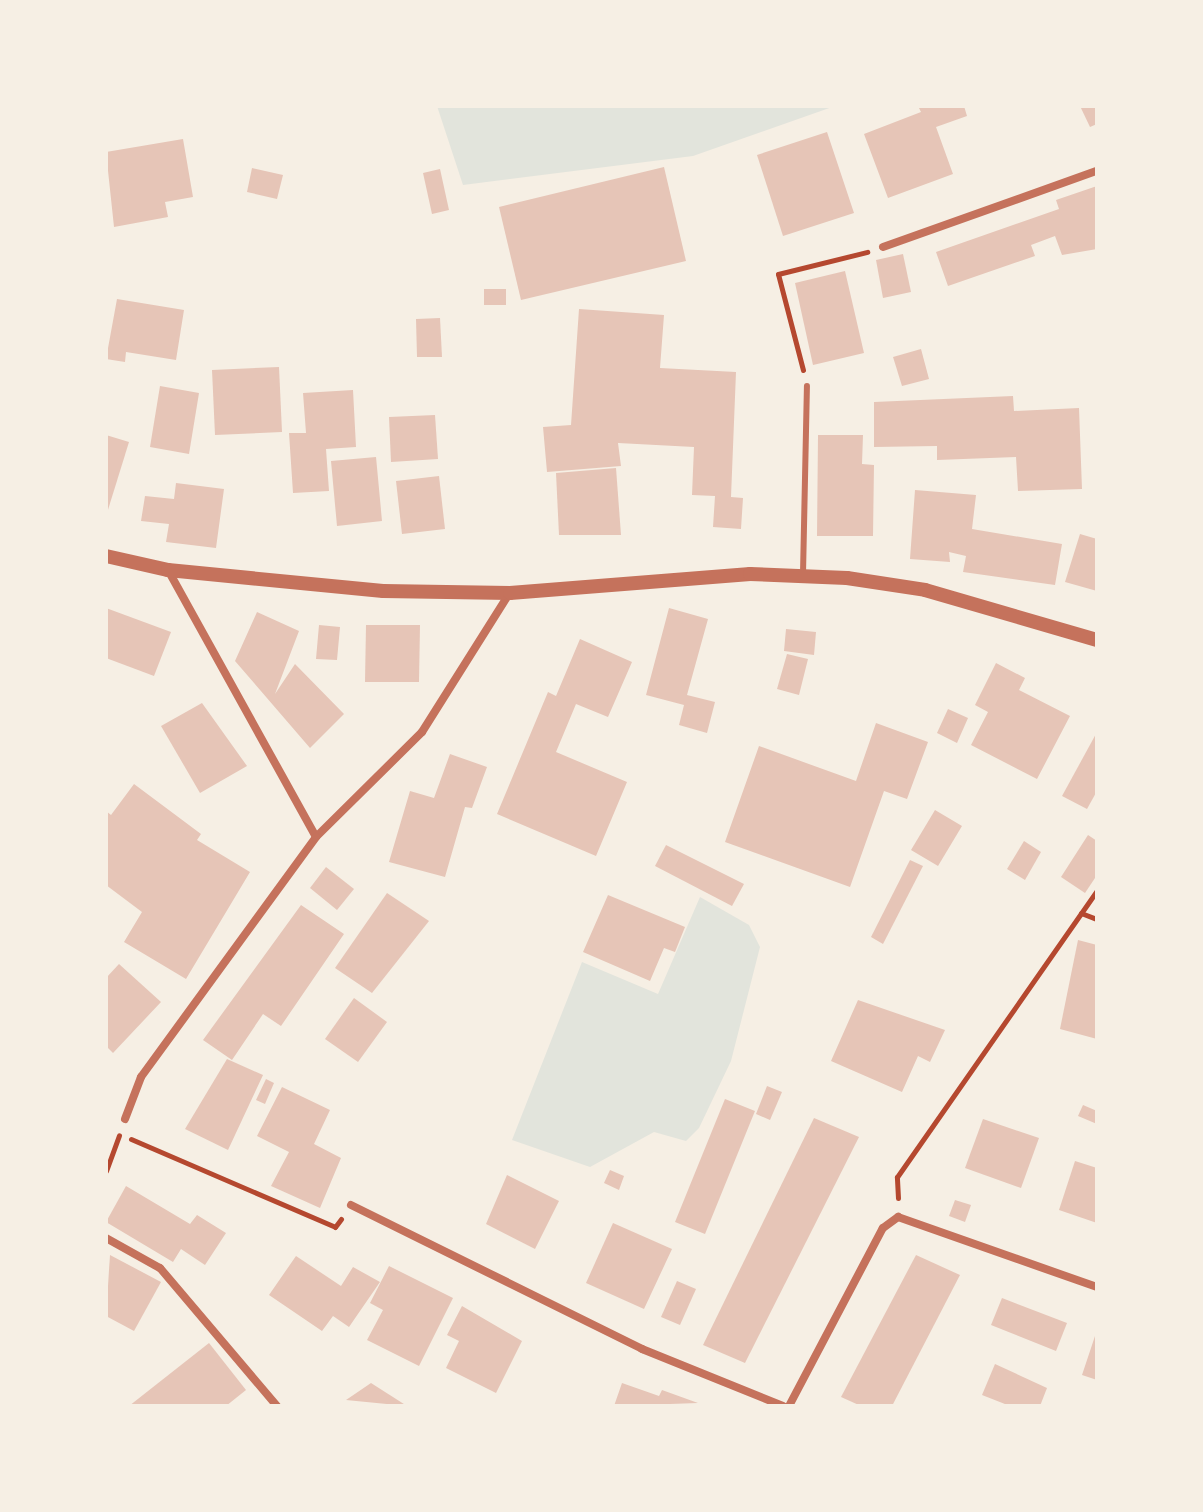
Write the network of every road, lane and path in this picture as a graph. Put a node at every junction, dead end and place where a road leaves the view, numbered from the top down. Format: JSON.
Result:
{"nodes":[{"id":1,"x":1097,"y":171,"type":"edge"},
{"id":2,"x":883,"y":247,"type":"joint"},
{"id":3,"x":807,"y":386,"type":"joint"},
{"id":4,"x":106,"y":556,"type":"edge"},
{"id":5,"x":168,"y":570,"type":"junction"},
{"id":6,"x":803,"y":574,"type":"junction"},
{"id":7,"x":510,"y":593,"type":"junction"},
{"id":8,"x":1097,"y":640,"type":"edge"},
{"id":9,"x":316,"y":837,"type":"junction"},
{"id":10,"x":1097,"y":890,"type":"edge"},
{"id":11,"x":1081,"y":913,"type":"junction"},
{"id":12,"x":1097,"y":919,"type":"edge"},
{"id":13,"x":125,"y":1119,"type":"dead end"},
{"id":14,"x":106,"y":1171,"type":"edge"},
{"id":15,"x":351,"y":1205,"type":"joint"},
{"id":16,"x":898,"y":1217,"type":"junction"},
{"id":17,"x":106,"y":1238,"type":"edge"},
{"id":18,"x":1097,"y":1287,"type":"edge"},
{"id":19,"x":277,"y":1406,"type":"edge"},
{"id":20,"x":786,"y":1406,"type":"edge"}],
"edges":[{"from":1,"to":2,"type":"street"},
{"from":2,"to":3,"type":"path"},
{"from":3,"to":6,"type":"lane"},
{"from":4,"to":5,"type":"street"},
{"from":5,"to":7,"type":"street"},
{"from":5,"to":9,"type":"street"},
{"from":6,"to":7,"type":"street"},
{"from":6,"to":8,"type":"street"},
{"from":7,"to":9,"type":"street"},
{"from":9,"to":13,"type":"street"},
{"from":10,"to":11,"type":"path"},
{"from":11,"to":12,"type":"path"},
{"from":11,"to":16,"type":"path"},
{"from":14,"to":15,"type":"path"},
{"from":15,"to":20,"type":"street"},
{"from":16,"to":18,"type":"street"},
{"from":16,"to":20,"type":"street"},
{"from":17,"to":19,"type":"street"}]}
